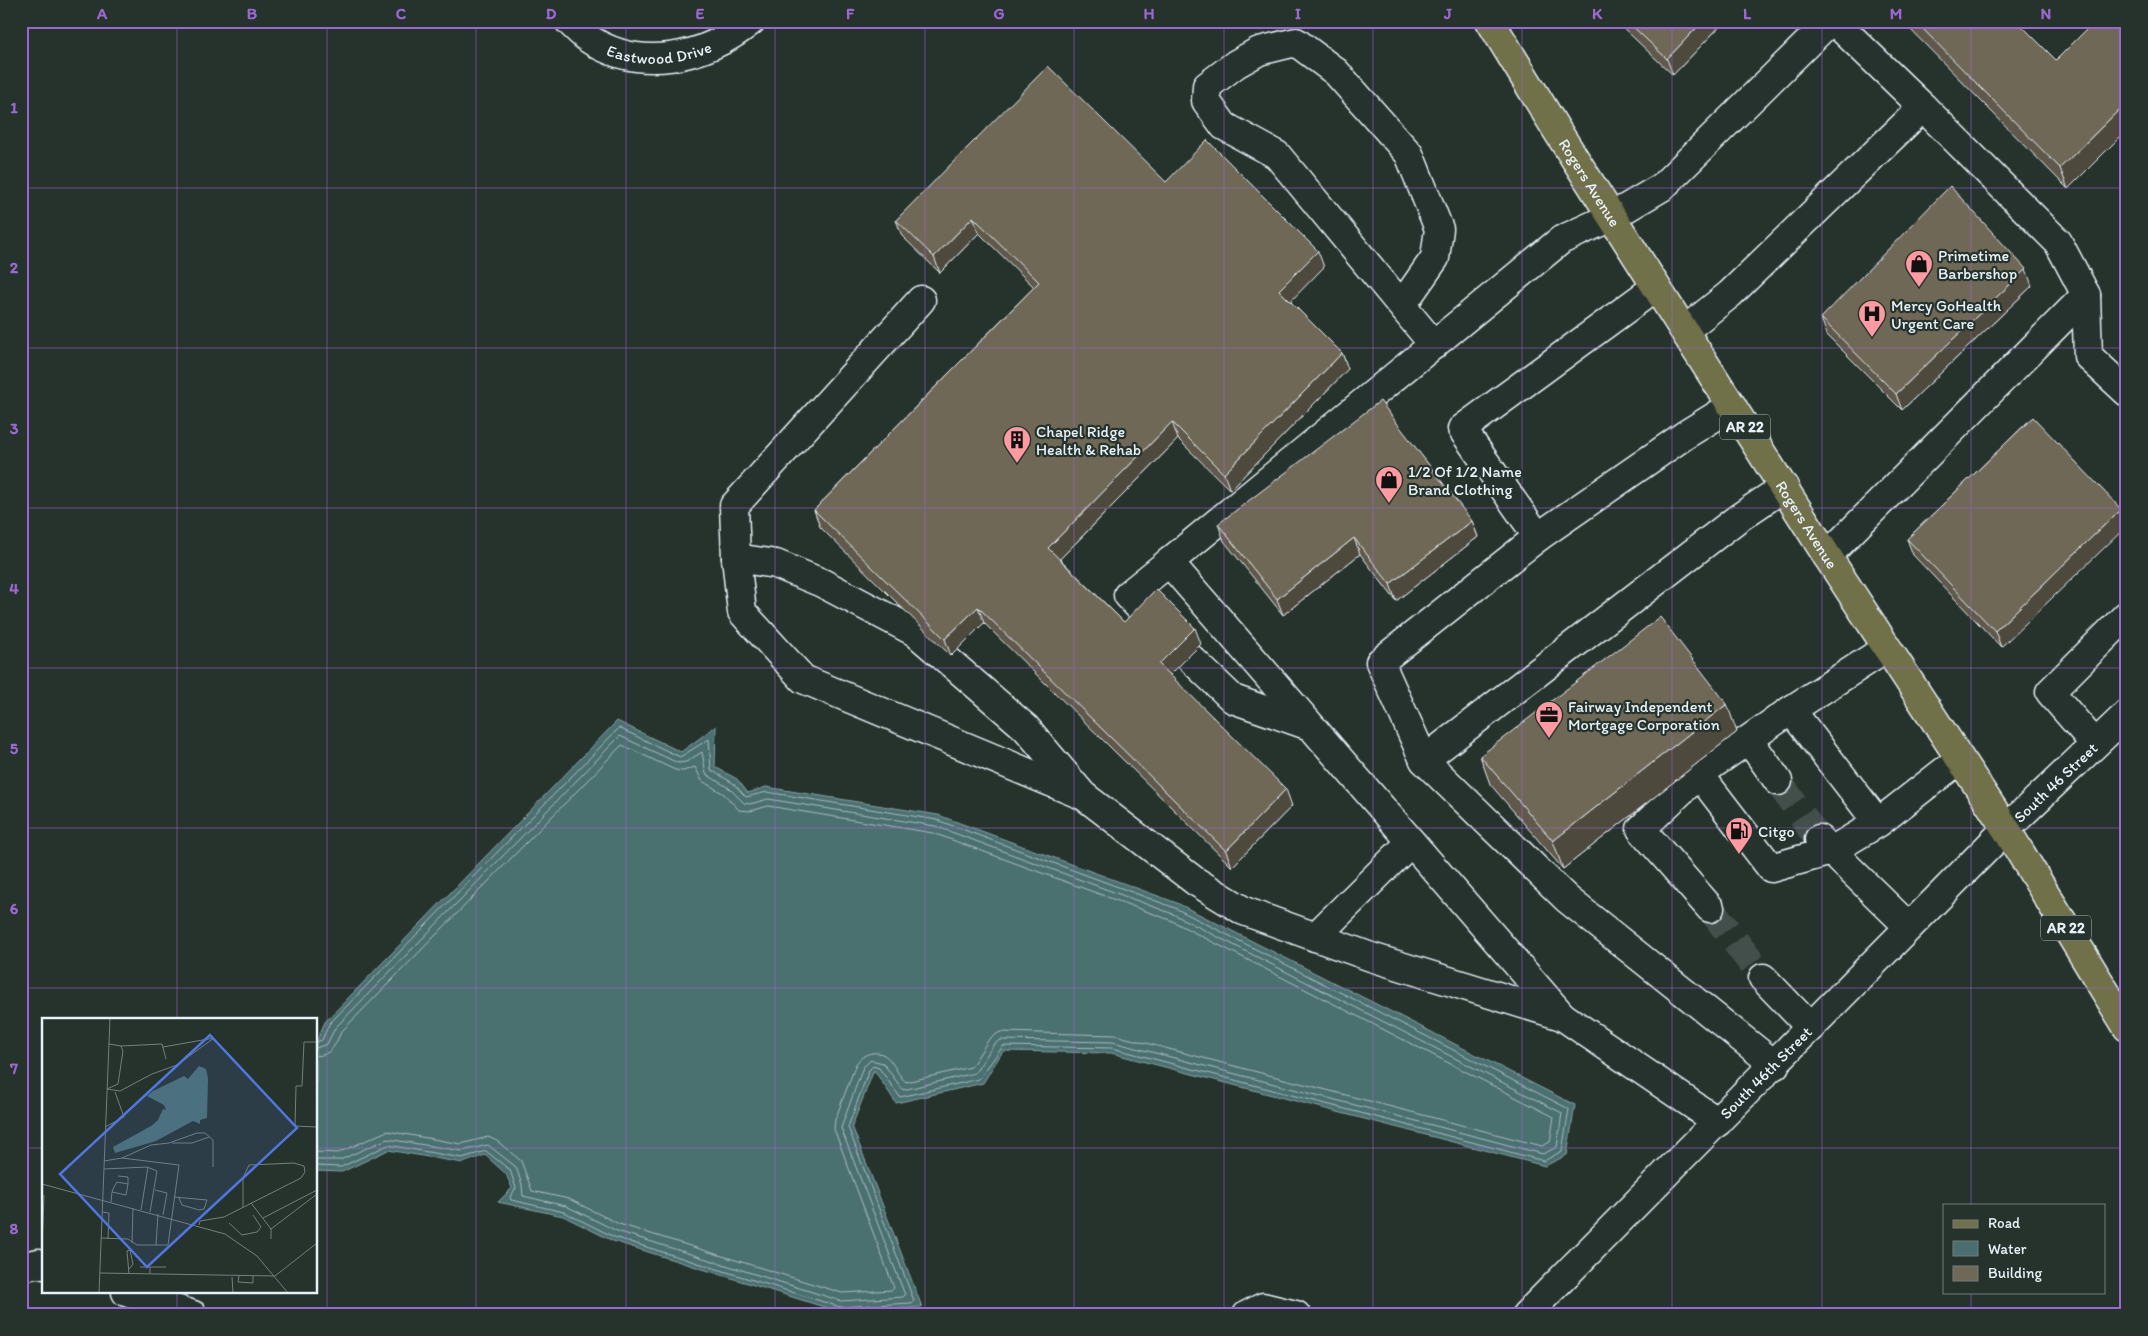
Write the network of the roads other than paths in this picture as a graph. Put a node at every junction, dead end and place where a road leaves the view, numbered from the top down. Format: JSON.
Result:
{"nodes":[{"id":1,"x":569,"y":21,"type":"edge"},
{"id":2,"x":751,"y":21,"type":"edge"},
{"id":3,"x":1490,"y":21,"type":"edge"},
{"id":4,"x":1832,"y":21,"type":"edge"},
{"id":5,"x":1923,"y":107,"type":"junction"},
{"id":6,"x":1611,"y":217,"type":"junction"},
{"id":7,"x":1656,"y":287,"type":"junction"},
{"id":8,"x":2086,"y":296,"type":"junction"},
{"id":9,"x":921,"y":300,"type":"dead end"},
{"id":10,"x":1402,"y":305,"type":"junction"},
{"id":11,"x":1685,"y":330,"type":"junction"},
{"id":12,"x":1434,"y":345,"type":"junction"},
{"id":13,"x":2127,"y":392,"type":"edge"},
{"id":14,"x":1732,"y":406,"type":"junction"},
{"id":15,"x":1784,"y":487,"type":"junction"},
{"id":16,"x":1538,"y":537,"type":"junction"},
{"id":17,"x":1827,"y":556,"type":"junction"},
{"id":18,"x":736,"y":558,"type":"junction"},
{"id":19,"x":1169,"y":562,"type":"junction"},
{"id":20,"x":2127,"y":615,"type":"edge"},
{"id":21,"x":1150,"y":619,"type":"edge"},
{"id":22,"x":1887,"y":648,"type":"junction"},
{"id":23,"x":1188,"y":657,"type":"edge"},
{"id":24,"x":1791,"y":710,"type":"junction"},
{"id":25,"x":2127,"y":714,"type":"edge"},
{"id":26,"x":1310,"y":726,"type":"junction"},
{"id":27,"x":1749,"y":740,"type":"junction"},
{"id":28,"x":2095,"y":744,"type":"junction"},
{"id":29,"x":1960,"y":759,"type":"junction"},
{"id":30,"x":1424,"y":760,"type":"junction"},
{"id":31,"x":1699,"y":774,"type":"junction"},
{"id":32,"x":1778,"y":781,"type":"tunnel mouth"},
{"id":33,"x":1084,"y":796,"type":"junction"},
{"id":34,"x":1878,"y":823,"type":"junction"},
{"id":35,"x":2006,"y":829,"type":"junction"},
{"id":36,"x":1411,"y":842,"type":"junction"},
{"id":37,"x":1823,"y":844,"type":"junction"},
{"id":38,"x":1710,"y":908,"type":"tunnel mouth"},
{"id":39,"x":1909,"y":926,"type":"junction"},
{"id":40,"x":1315,"y":937,"type":"junction"},
{"id":41,"x":1763,"y":978,"type":"tunnel mouth"},
{"id":42,"x":1562,"y":1016,"type":"junction"},
{"id":43,"x":2127,"y":1027,"type":"edge"},
{"id":44,"x":1811,"y":1028,"type":"junction"},
{"id":45,"x":1774,"y":1065,"type":"junction"},
{"id":46,"x":1718,"y":1122,"type":"junction"},
{"id":47,"x":42,"y":1264,"type":"edge"},
{"id":48,"x":21,"y":1267,"type":"edge"},
{"id":49,"x":132,"y":1294,"type":"edge"},
{"id":50,"x":193,"y":1315,"type":"edge"},
{"id":51,"x":1247,"y":1315,"type":"edge"},
{"id":52,"x":1296,"y":1315,"type":"edge"},
{"id":53,"x":1526,"y":1315,"type":"edge"}],
"edges":[{"from":1,"to":2,"type":"street","name":"Eastwood Drive"},
{"from":3,"to":6,"type":"main road","name":"Rogers Avenue","number":"AR 22"},
{"from":4,"to":5,"type":"street"},
{"from":4,"to":6,"type":"street"},
{"from":5,"to":8,"type":"street"},
{"from":5,"to":11,"type":"street"},
{"from":6,"to":7,"type":"main road","name":"Rogers Avenue","number":"AR 22"},
{"from":6,"to":12,"type":"street"},
{"from":7,"to":11,"type":"main road","name":"Rogers Avenue","number":"AR 22"},
{"from":7,"to":16,"type":"street"},
{"from":8,"to":13,"type":"street"},
{"from":8,"to":17,"type":"street"},
{"from":9,"to":18,"type":"street"},
{"from":10,"to":10,"type":"street"},
{"from":10,"to":12,"type":"street"},
{"from":11,"to":14,"type":"main road","name":"Rogers Avenue","number":"AR 22"},
{"from":12,"to":19,"type":"street"},
{"from":14,"to":15,"type":"main road","name":"Rogers Avenue","number":"AR 22"},
{"from":14,"to":16,"type":"street"},
{"from":15,"to":17,"type":"main road","name":"Rogers Avenue","number":"AR 22"},
{"from":15,"to":30,"type":"street"},
{"from":16,"to":30,"type":"street"},
{"from":17,"to":22,"type":"main road","name":"Rogers Avenue","number":"AR 22"},
{"from":18,"to":33,"type":"street"},
{"from":18,"to":33,"type":"street"},
{"from":19,"to":21,"type":"street"},
{"from":19,"to":26,"type":"street"},
{"from":20,"to":28,"type":"street"},
{"from":22,"to":24,"type":"street"},
{"from":22,"to":29,"type":"main road","name":"Rogers Avenue","number":"AR 22"},
{"from":23,"to":26,"type":"street"},
{"from":24,"to":27,"type":"street"},
{"from":24,"to":34,"type":"street"},
{"from":25,"to":28,"type":"street","name":"South 46 Street"},
{"from":26,"to":36,"type":"street"},
{"from":27,"to":31,"type":"street"},
{"from":27,"to":32,"type":"street"},
{"from":28,"to":35,"type":"street","name":"South 46 Street"},
{"from":29,"to":34,"type":"street"},
{"from":29,"to":35,"type":"main road","name":"Rogers Avenue","number":"AR 22"},
{"from":30,"to":45,"type":"street"},
{"from":31,"to":37,"type":"street"},
{"from":31,"to":38,"type":"street"},
{"from":33,"to":40,"type":"street"},
{"from":34,"to":37,"type":"street"},
{"from":35,"to":39,"type":"street","name":"South 46th Street"},
{"from":35,"to":43,"type":"main road","name":"Rogers Avenue","number":"AR 22"},
{"from":36,"to":40,"type":"street"},
{"from":36,"to":42,"type":"street"},
{"from":37,"to":39,"type":"street"},
{"from":39,"to":44,"type":"street","name":"South 46th Street"},
{"from":40,"to":42,"type":"street"},
{"from":41,"to":44,"type":"street"},
{"from":42,"to":46,"type":"street"},
{"from":44,"to":45,"type":"street","name":"South 46th Street"},
{"from":45,"to":46,"type":"street","name":"South 46th Street"},
{"from":46,"to":53,"type":"street","name":"South 46th Street"},
{"from":47,"to":48,"type":"street"},
{"from":49,"to":50,"type":"street"},
{"from":51,"to":52,"type":"street"}]}
